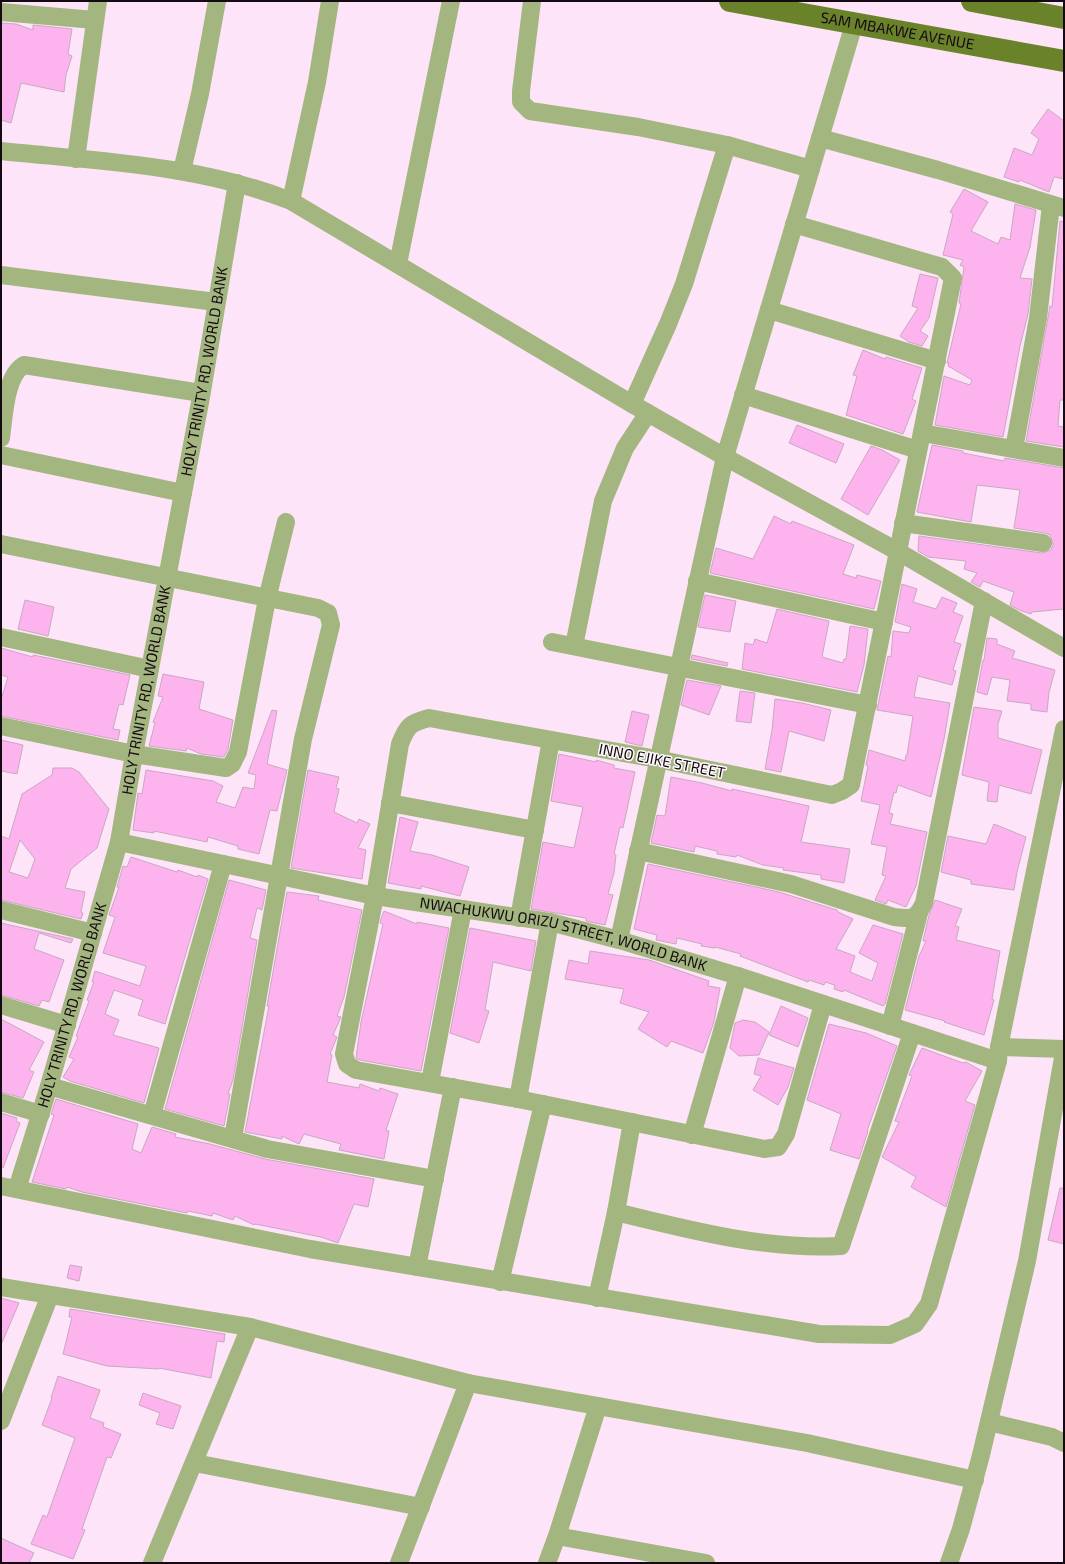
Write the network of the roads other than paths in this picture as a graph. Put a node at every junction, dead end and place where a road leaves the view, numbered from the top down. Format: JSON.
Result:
{"nodes":[{"id":1,"x":98,"y":1,"type":"edge"},
{"id":2,"x":217,"y":1,"type":"edge"},
{"id":3,"x":330,"y":1,"type":"edge"},
{"id":4,"x":452,"y":1,"type":"edge"},
{"id":5,"x":532,"y":1,"type":"edge"},
{"id":6,"x":730,"y":1,"type":"edge"},
{"id":7,"x":972,"y":1,"type":"edge"},
{"id":8,"x":1,"y":12,"type":"edge"},
{"id":9,"x":1064,"y":18,"type":"edge"},
{"id":10,"x":95,"y":20,"type":"junction"},
{"id":11,"x":854,"y":24,"type":"junction"},
{"id":12,"x":1064,"y":62,"type":"edge"},
{"id":13,"x":820,"y":138,"type":"junction"},
{"id":14,"x":727,"y":145,"type":"junction"},
{"id":15,"x":1,"y":151,"type":"edge"},
{"id":16,"x":76,"y":159,"type":"junction"},
{"id":17,"x":811,"y":169,"type":"junction"},
{"id":18,"x":182,"y":171,"type":"junction"},
{"id":19,"x":236,"y":183,"type":"junction"},
{"id":20,"x":291,"y":201,"type":"junction"},
{"id":21,"x":1057,"y":207,"type":"edge"},
{"id":22,"x":794,"y":224,"type":"junction"},
{"id":23,"x":398,"y":264,"type":"junction"},
{"id":24,"x":1,"y":275,"type":"edge"},
{"id":25,"x":216,"y":302,"type":"junction"},
{"id":26,"x":769,"y":310,"type":"junction"},
{"id":27,"x":937,"y":361,"type":"junction"},
{"id":28,"x":202,"y":393,"type":"junction"},
{"id":29,"x":743,"y":395,"type":"junction"},
{"id":30,"x":632,"y":404,"type":"junction"},
{"id":31,"x":648,"y":413,"type":"junction"},
{"id":32,"x":1,"y":438,"type":"edge"},
{"id":33,"x":920,"y":441,"type":"junction"},
{"id":34,"x":1014,"y":449,"type":"junction"},
{"id":35,"x":1,"y":455,"type":"edge"},
{"id":36,"x":725,"y":457,"type":"junction"},
{"id":37,"x":1064,"y":458,"type":"edge"},
{"id":38,"x":183,"y":493,"type":"junction"},
{"id":39,"x":286,"y":522,"type":"dead end"},
{"id":40,"x":903,"y":523,"type":"junction"},
{"id":41,"x":1043,"y":543,"type":"dead end"},
{"id":42,"x":1,"y":544,"type":"edge"},
{"id":43,"x":897,"y":551,"type":"junction"},
{"id":44,"x":167,"y":578,"type":"junction"},
{"id":45,"x":697,"y":581,"type":"junction"},
{"id":46,"x":267,"y":599,"type":"junction"},
{"id":47,"x":984,"y":601,"type":"junction"},
{"id":48,"x":884,"y":622,"type":"junction"},
{"id":49,"x":1,"y":637,"type":"edge"},
{"id":50,"x":552,"y":642,"type":"dead end"},
{"id":51,"x":574,"y":646,"type":"junction"},
{"id":52,"x":1064,"y":648,"type":"edge"},
{"id":53,"x":678,"y":668,"type":"junction"},
{"id":54,"x":150,"y":669,"type":"junction"},
{"id":55,"x":868,"y":705,"type":"junction"},
{"id":56,"x":1,"y":726,"type":"edge"},
{"id":57,"x":1064,"y":729,"type":"edge"},
{"id":58,"x":551,"y":740,"type":"junction"},
{"id":59,"x":134,"y":754,"type":"junction"},
{"id":60,"x":657,"y":759,"type":"junction"},
{"id":61,"x":1058,"y":792,"type":"edge"},
{"id":62,"x":390,"y":803,"type":"junction"},
{"id":63,"x":535,"y":830,"type":"junction"},
{"id":64,"x":120,"y":842,"type":"junction"},
{"id":65,"x":638,"y":851,"type":"junction"},
{"id":66,"x":223,"y":864,"type":"junction"},
{"id":67,"x":279,"y":876,"type":"junction"},
{"id":68,"x":375,"y":896,"type":"junction"},
{"id":69,"x":463,"y":909,"type":"junction"},
{"id":70,"x":1,"y":910,"type":"edge"},
{"id":71,"x":919,"y":914,"type":"junction"},
{"id":72,"x":519,"y":918,"type":"junction"},
{"id":73,"x":550,"y":922,"type":"junction"},
{"id":74,"x":93,"y":933,"type":"junction"},
{"id":75,"x":619,"y":940,"type":"junction"},
{"id":76,"x":738,"y":976,"type":"junction"},
{"id":77,"x":823,"y":1004,"type":"junction"},
{"id":78,"x":1,"y":1005,"type":"edge"},
{"id":79,"x":67,"y":1025,"type":"junction"},
{"id":80,"x":890,"y":1026,"type":"junction"},
{"id":81,"x":912,"y":1033,"type":"junction"},
{"id":82,"x":1064,"y":1049,"type":"edge"},
{"id":83,"x":1064,"y":1052,"type":"edge"},
{"id":84,"x":998,"y":1054,"type":"junction"},
{"id":85,"x":430,"y":1082,"type":"junction"},
{"id":86,"x":49,"y":1086,"type":"junction"},
{"id":87,"x":454,"y":1087,"type":"junction"},
{"id":88,"x":518,"y":1099,"type":"junction"},
{"id":89,"x":1,"y":1102,"type":"edge"},
{"id":90,"x":543,"y":1104,"type":"junction"},
{"id":91,"x":41,"y":1114,"type":"junction"},
{"id":92,"x":152,"y":1115,"type":"junction"},
{"id":93,"x":632,"y":1122,"type":"junction"},
{"id":94,"x":692,"y":1135,"type":"junction"},
{"id":95,"x":233,"y":1138,"type":"junction"},
{"id":96,"x":435,"y":1179,"type":"junction"},
{"id":97,"x":9,"y":1187,"type":"edge"},
{"id":98,"x":616,"y":1212,"type":"junction"},
{"id":99,"x":417,"y":1267,"type":"junction"},
{"id":100,"x":500,"y":1282,"type":"junction"},
{"id":101,"x":1,"y":1287,"type":"edge"},
{"id":102,"x":50,"y":1295,"type":"junction"},
{"id":103,"x":597,"y":1298,"type":"junction"},
{"id":104,"x":250,"y":1327,"type":"junction"},
{"id":105,"x":468,"y":1383,"type":"junction"},
{"id":106,"x":598,"y":1406,"type":"junction"},
{"id":107,"x":1,"y":1421,"type":"edge"},
{"id":108,"x":989,"y":1422,"type":"junction"},
{"id":109,"x":1064,"y":1443,"type":"edge"},
{"id":110,"x":195,"y":1463,"type":"junction"},
{"id":111,"x":975,"y":1480,"type":"junction"},
{"id":112,"x":421,"y":1507,"type":"junction"},
{"id":113,"x":557,"y":1536,"type":"junction"},
{"id":114,"x":401,"y":1562,"type":"edge"},
{"id":115,"x":152,"y":1563,"type":"edge"},
{"id":116,"x":547,"y":1563,"type":"edge"},
{"id":117,"x":706,"y":1563,"type":"edge"},
{"id":118,"x":949,"y":1563,"type":"edge"}],
"edges":[{"from":1,"to":10,"type":"street"},
{"from":2,"to":18,"type":"street"},
{"from":3,"to":20,"type":"street"},
{"from":4,"to":23,"type":"street"},
{"from":5,"to":14,"type":"street"},
{"from":6,"to":11,"type":"main road","name":"SAM MBAKWE AVENUE"},
{"from":7,"to":9,"type":"main road"},
{"from":8,"to":10,"type":"street"},
{"from":10,"to":16,"type":"street"},
{"from":11,"to":12,"type":"main road","name":"SAM MBAKWE AVENUE"},
{"from":11,"to":13,"type":"street"},
{"from":13,"to":17,"type":"street"},
{"from":13,"to":21,"type":"street"},
{"from":14,"to":17,"type":"street"},
{"from":14,"to":30,"type":"street"},
{"from":15,"to":16,"type":"street"},
{"from":16,"to":18,"type":"street"},
{"from":17,"to":22,"type":"street"},
{"from":18,"to":19,"type":"street"},
{"from":19,"to":20,"type":"street"},
{"from":19,"to":25,"type":"street","name":"HOLY TRINITY RD, WORLD BANK"},
{"from":20,"to":23,"type":"street"},
{"from":21,"to":34,"type":"street"},
{"from":22,"to":26,"type":"street"},
{"from":22,"to":27,"type":"street","name":"INNO EJIKE STREET"},
{"from":23,"to":30,"type":"street"},
{"from":24,"to":25,"type":"street"},
{"from":25,"to":28,"type":"street","name":"HOLY TRINITY RD, WORLD BANK"},
{"from":26,"to":27,"type":"street"},
{"from":26,"to":29,"type":"street"},
{"from":27,"to":33,"type":"street","name":"INNO EJIKE STREET"},
{"from":28,"to":32,"type":"street"},
{"from":28,"to":38,"type":"street","name":"HOLY TRINITY RD, WORLD BANK"},
{"from":29,"to":33,"type":"street"},
{"from":29,"to":36,"type":"street"},
{"from":30,"to":31,"type":"street"},
{"from":31,"to":36,"type":"street"},
{"from":31,"to":51,"type":"street"},
{"from":33,"to":34,"type":"street"},
{"from":33,"to":40,"type":"street","name":"INNO EJIKE STREET"},
{"from":34,"to":37,"type":"street"},
{"from":35,"to":38,"type":"street"},
{"from":36,"to":43,"type":"street"},
{"from":36,"to":45,"type":"street"},
{"from":38,"to":44,"type":"street","name":"HOLY TRINITY RD, WORLD BANK"},
{"from":39,"to":46,"type":"street"},
{"from":40,"to":41,"type":"street"},
{"from":40,"to":43,"type":"street","name":"INNO EJIKE STREET"},
{"from":42,"to":44,"type":"street"},
{"from":43,"to":47,"type":"street"},
{"from":43,"to":48,"type":"street","name":"INNO EJIKE STREET"},
{"from":44,"to":46,"type":"street"},
{"from":44,"to":54,"type":"street","name":"HOLY TRINITY RD, WORLD BANK"},
{"from":45,"to":48,"type":"street"},
{"from":45,"to":53,"type":"street"},
{"from":46,"to":59,"type":"street"},
{"from":46,"to":67,"type":"street"},
{"from":47,"to":52,"type":"street"},
{"from":47,"to":71,"type":"street"},
{"from":48,"to":55,"type":"street","name":"INNO EJIKE STREET"},
{"from":49,"to":54,"type":"street"},
{"from":50,"to":51,"type":"street"},
{"from":51,"to":53,"type":"street"},
{"from":53,"to":55,"type":"street"},
{"from":53,"to":60,"type":"street"},
{"from":54,"to":59,"type":"street","name":"HOLY TRINITY RD, WORLD BANK"},
{"from":55,"to":60,"type":"street","name":"INNO EJIKE STREET"},
{"from":56,"to":59,"type":"street"},
{"from":57,"to":61,"type":"street"},
{"from":58,"to":60,"type":"street","name":"INNO EJIKE STREET"},
{"from":58,"to":62,"type":"street","name":"INNO EJIKE STREET"},
{"from":58,"to":63,"type":"street"},
{"from":59,"to":64,"type":"street","name":"HOLY TRINITY RD, WORLD BANK"},
{"from":60,"to":65,"type":"street"},
{"from":61,"to":84,"type":"street"},
{"from":62,"to":63,"type":"street"},
{"from":62,"to":68,"type":"street","name":"INNO EJIKE STREET"},
{"from":63,"to":72,"type":"street"},
{"from":64,"to":66,"type":"street","name":"NWACHUKWU ORIZU STREET, WORLD BANK"},
{"from":64,"to":74,"type":"street","name":"HOLY TRINITY RD, WORLD BANK"},
{"from":65,"to":71,"type":"street"},
{"from":65,"to":75,"type":"street"},
{"from":66,"to":67,"type":"street","name":"NWACHUKWU ORIZU STREET, WORLD BANK"},
{"from":66,"to":92,"type":"street"},
{"from":67,"to":68,"type":"street","name":"NWACHUKWU ORIZU STREET, WORLD BANK"},
{"from":67,"to":95,"type":"street"},
{"from":68,"to":69,"type":"street","name":"NWACHUKWU ORIZU STREET, WORLD BANK"},
{"from":68,"to":85,"type":"street","name":"INNO EJIKE STREET"},
{"from":69,"to":72,"type":"street","name":"NWACHUKWU ORIZU STREET, WORLD BANK"},
{"from":69,"to":85,"type":"street"},
{"from":70,"to":74,"type":"street"},
{"from":71,"to":80,"type":"street"},
{"from":72,"to":73,"type":"street","name":"NWACHUKWU ORIZU STREET, WORLD BANK"},
{"from":73,"to":75,"type":"street","name":"NWACHUKWU ORIZU STREET, WORLD BANK"},
{"from":73,"to":88,"type":"street"},
{"from":74,"to":79,"type":"street","name":"HOLY TRINITY RD, WORLD BANK"},
{"from":75,"to":76,"type":"street","name":"NWACHUKWU ORIZU STREET, WORLD BANK"},
{"from":76,"to":77,"type":"street","name":"NWACHUKWU ORIZU STREET, WORLD BANK"},
{"from":76,"to":94,"type":"street"},
{"from":77,"to":80,"type":"street","name":"NWACHUKWU ORIZU STREET, WORLD BANK"},
{"from":77,"to":94,"type":"street","name":"INNO EJIKE STREET"},
{"from":78,"to":79,"type":"street"},
{"from":79,"to":86,"type":"street","name":"HOLY TRINITY RD, WORLD BANK"},
{"from":80,"to":81,"type":"street","name":"NWACHUKWU ORIZU STREET, WORLD BANK"},
{"from":81,"to":84,"type":"street","name":"NWACHUKWU ORIZU STREET, WORLD BANK"},
{"from":81,"to":98,"type":"street"},
{"from":82,"to":84,"type":"street","name":"NWACHUKWU ORIZU STREET, WORLD BANK"},
{"from":83,"to":108,"type":"street"},
{"from":84,"to":103,"type":"street"},
{"from":85,"to":87,"type":"street","name":"INNO EJIKE STREET"},
{"from":86,"to":91,"type":"street","name":"HOLY TRINITY RD, WORLD BANK"},
{"from":86,"to":92,"type":"street"},
{"from":87,"to":88,"type":"street","name":"INNO EJIKE STREET"},
{"from":87,"to":96,"type":"street"},
{"from":88,"to":90,"type":"street","name":"INNO EJIKE STREET"},
{"from":89,"to":91,"type":"street"},
{"from":90,"to":93,"type":"street","name":"INNO EJIKE STREET"},
{"from":90,"to":100,"type":"street"},
{"from":91,"to":97,"type":"street","name":"HOLY TRINITY RD, WORLD BANK"},
{"from":92,"to":95,"type":"street"},
{"from":93,"to":94,"type":"street","name":"INNO EJIKE STREET"},
{"from":93,"to":98,"type":"street"},
{"from":95,"to":96,"type":"street"},
{"from":96,"to":99,"type":"street"},
{"from":97,"to":99,"type":"street"},
{"from":98,"to":103,"type":"street"},
{"from":99,"to":100,"type":"street"},
{"from":100,"to":103,"type":"street"},
{"from":101,"to":102,"type":"street"},
{"from":102,"to":104,"type":"street"},
{"from":102,"to":107,"type":"street"},
{"from":104,"to":105,"type":"street"},
{"from":104,"to":110,"type":"street"},
{"from":105,"to":106,"type":"street"},
{"from":105,"to":112,"type":"street"},
{"from":106,"to":111,"type":"street"},
{"from":106,"to":113,"type":"street"},
{"from":108,"to":109,"type":"street"},
{"from":108,"to":111,"type":"street"},
{"from":110,"to":112,"type":"street"},
{"from":110,"to":115,"type":"street"},
{"from":111,"to":118,"type":"street"},
{"from":112,"to":114,"type":"street"},
{"from":113,"to":116,"type":"street"},
{"from":113,"to":117,"type":"street"}]}
